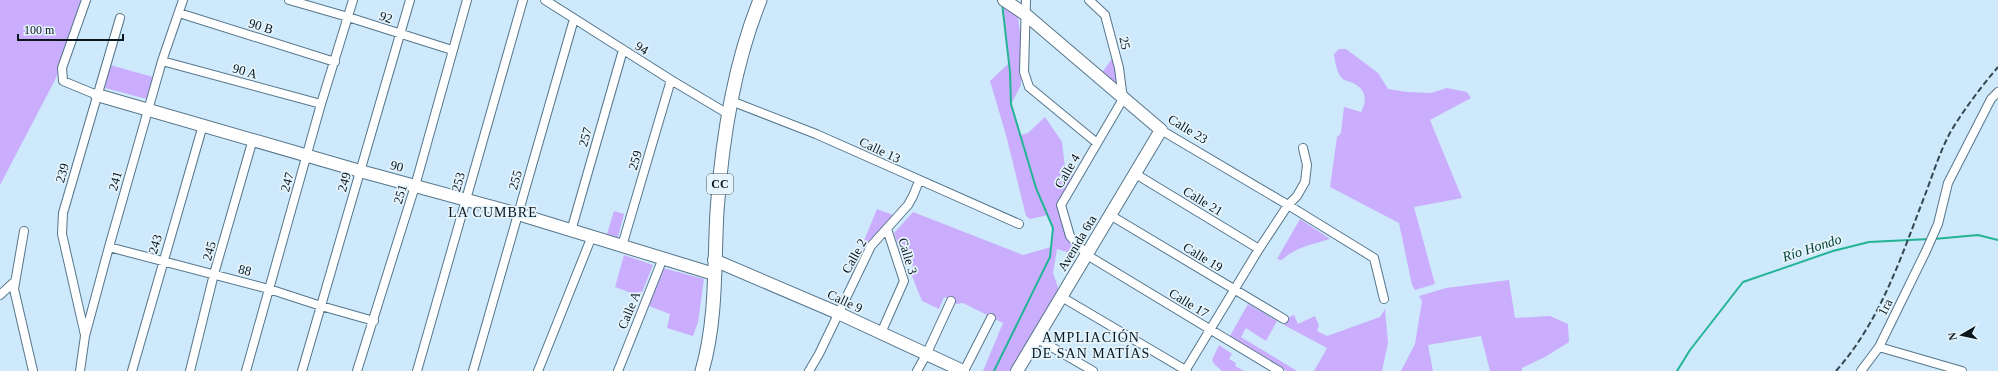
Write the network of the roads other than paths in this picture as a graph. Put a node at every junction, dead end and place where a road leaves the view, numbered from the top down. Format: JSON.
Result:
{"nodes":[{"id":1,"x":86,"y":0,"type":"edge"},
{"id":2,"x":183,"y":0,"type":"edge"},
{"id":3,"x":289,"y":0,"type":"edge"},
{"id":4,"x":353,"y":0,"type":"edge"},
{"id":5,"x":410,"y":0,"type":"edge"},
{"id":6,"x":467,"y":0,"type":"edge"},
{"id":7,"x":523,"y":0,"type":"edge"},
{"id":8,"x":545,"y":0,"type":"edge"},
{"id":9,"x":760,"y":0,"type":"edge"},
{"id":10,"x":1004,"y":0,"type":"edge"},
{"id":11,"x":1026,"y":0,"type":"edge"},
{"id":12,"x":1089,"y":0,"type":"edge"},
{"id":13,"x":179,"y":13,"type":"junction"},
{"id":14,"x":1025,"y":14,"type":"junction"},
{"id":15,"x":348,"y":16,"type":"junction"},
{"id":16,"x":120,"y":18,"type":"dead end"},
{"id":17,"x":574,"y":18,"type":"junction"},
{"id":18,"x":401,"y":35,"type":"junction"},
{"id":19,"x":452,"y":50,"type":"junction"},
{"id":20,"x":623,"y":50,"type":"junction"},
{"id":21,"x":162,"y":61,"type":"junction"},
{"id":22,"x":335,"y":62,"type":"junction"},
{"id":23,"x":671,"y":80,"type":"junction"},
{"id":24,"x":1998,"y":92,"type":"edge"},
{"id":25,"x":97,"y":95,"type":"junction"},
{"id":26,"x":1123,"y":99,"type":"junction"},
{"id":27,"x":731,"y":101,"type":"junction"},
{"id":28,"x":321,"y":104,"type":"junction"},
{"id":29,"x":148,"y":110,"type":"junction"},
{"id":30,"x":728,"y":114,"type":"junction"},
{"id":31,"x":203,"y":125,"type":"junction"},
{"id":32,"x":1161,"y":130,"type":"junction"},
{"id":33,"x":254,"y":139,"type":"junction"},
{"id":34,"x":1096,"y":143,"type":"junction"},
{"id":35,"x":1303,"y":148,"type":"dead end"},
{"id":36,"x":307,"y":156,"type":"junction"},
{"id":37,"x":360,"y":171,"type":"junction"},
{"id":38,"x":1134,"y":173,"type":"junction"},
{"id":39,"x":919,"y":181,"type":"junction"},
{"id":40,"x":415,"y":186,"type":"junction"},
{"id":41,"x":466,"y":199,"type":"junction"},
{"id":42,"x":1288,"y":205,"type":"junction"},
{"id":43,"x":518,"y":214,"type":"junction"},
{"id":44,"x":1110,"y":215,"type":"junction"},
{"id":45,"x":1019,"y":224,"type":"dead end"},
{"id":46,"x":887,"y":229,"type":"junction"},
{"id":47,"x":24,"y":231,"type":"dead end"},
{"id":48,"x":571,"y":231,"type":"junction"},
{"id":49,"x":592,"y":236,"type":"junction"},
{"id":50,"x":622,"y":246,"type":"junction"},
{"id":51,"x":109,"y":247,"type":"junction"},
{"id":52,"x":1259,"y":249,"type":"junction"},
{"id":53,"x":1087,"y":255,"type":"junction"},
{"id":54,"x":663,"y":258,"type":"junction"},
{"id":55,"x":163,"y":260,"type":"junction"},
{"id":56,"x":714,"y":260,"type":"junction"},
{"id":57,"x":214,"y":274,"type":"junction"},
{"id":58,"x":714,"y":274,"type":"junction"},
{"id":59,"x":13,"y":283,"type":"junction"},
{"id":60,"x":269,"y":289,"type":"junction"},
{"id":61,"x":1234,"y":289,"type":"junction"},
{"id":62,"x":0,"y":295,"type":"edge"},
{"id":63,"x":1060,"y":296,"type":"junction"},
{"id":64,"x":1384,"y":299,"type":"dead end"},
{"id":65,"x":951,"y":301,"type":"dead end"},
{"id":66,"x":321,"y":306,"type":"junction"},
{"id":67,"x":838,"y":313,"type":"junction"},
{"id":68,"x":991,"y":318,"type":"dead end"},
{"id":69,"x":1284,"y":319,"type":"dead end"},
{"id":70,"x":374,"y":321,"type":"junction"},
{"id":71,"x":1210,"y":330,"type":"junction"},
{"id":72,"x":881,"y":333,"type":"junction"},
{"id":73,"x":85,"y":336,"type":"junction"},
{"id":74,"x":1036,"y":338,"type":"junction"},
{"id":75,"x":1879,"y":347,"type":"junction"},
{"id":76,"x":926,"y":355,"type":"junction"},
{"id":77,"x":33,"y":371,"type":"edge"},
{"id":78,"x":80,"y":371,"type":"edge"},
{"id":79,"x":132,"y":371,"type":"edge"},
{"id":80,"x":190,"y":371,"type":"edge"},
{"id":81,"x":246,"y":371,"type":"edge"},
{"id":82,"x":302,"y":371,"type":"edge"},
{"id":83,"x":357,"y":371,"type":"edge"},
{"id":84,"x":417,"y":371,"type":"edge"},
{"id":85,"x":473,"y":371,"type":"edge"},
{"id":86,"x":538,"y":371,"type":"edge"},
{"id":87,"x":618,"y":371,"type":"edge"},
{"id":88,"x":702,"y":371,"type":"edge"},
{"id":89,"x":809,"y":371,"type":"edge"},
{"id":90,"x":917,"y":371,"type":"edge"},
{"id":91,"x":964,"y":371,"type":"edge"},
{"id":92,"x":1017,"y":371,"type":"edge"},
{"id":93,"x":1093,"y":371,"type":"edge"},
{"id":94,"x":1186,"y":371,"type":"edge"},
{"id":95,"x":1279,"y":371,"type":"edge"},
{"id":96,"x":1861,"y":371,"type":"edge"},
{"id":97,"x":1958,"y":371,"type":"edge"}],
"edges":[{"from":1,"to":25,"type":"street","name":"90"},
{"from":2,"to":13,"type":"street","name":"241"},
{"from":3,"to":15,"type":"street","name":"92"},
{"from":4,"to":15,"type":"street","name":"247"},
{"from":5,"to":18,"type":"street","name":"249"},
{"from":6,"to":19,"type":"street","name":"251"},
{"from":7,"to":41,"type":"street","name":"253"},
{"from":8,"to":17,"type":"street","name":"94"},
{"from":9,"to":27,"type":"main road","number":"CC"},
{"from":10,"to":14,"type":"street","name":"Calle 23"},
{"from":11,"to":14,"type":"street"},
{"from":12,"to":26,"type":"street","name":"25"},
{"from":13,"to":21,"type":"street","name":"241"},
{"from":13,"to":22,"type":"street","name":"90 B"},
{"from":14,"to":26,"type":"street","name":"Calle 23"},
{"from":14,"to":34,"type":"street"},
{"from":15,"to":18,"type":"street","name":"92"},
{"from":15,"to":22,"type":"street","name":"247"},
{"from":16,"to":25,"type":"street","name":"239"},
{"from":17,"to":20,"type":"street","name":"94"},
{"from":17,"to":43,"type":"street","name":"255"},
{"from":18,"to":19,"type":"street","name":"92"},
{"from":18,"to":37,"type":"street","name":"249"},
{"from":19,"to":40,"type":"street","name":"251"},
{"from":20,"to":23,"type":"street","name":"94"},
{"from":20,"to":48,"type":"street","name":"257"},
{"from":21,"to":28,"type":"street","name":"90 A"},
{"from":21,"to":29,"type":"street","name":"241"},
{"from":22,"to":28,"type":"street","name":"247"},
{"from":23,"to":30,"type":"street","name":"94"},
{"from":23,"to":50,"type":"street","name":"259"},
{"from":24,"to":75,"type":"street","name":"1ra"},
{"from":25,"to":29,"type":"street","name":"90"},
{"from":25,"to":73,"type":"street","name":"239"},
{"from":26,"to":32,"type":"street","name":"Calle 23"},
{"from":26,"to":34,"type":"street","name":"Calle 4"},
{"from":27,"to":30,"type":"main road","number":"CC"},
{"from":27,"to":39,"type":"street","name":"Calle 13"},
{"from":28,"to":36,"type":"street","name":"247"},
{"from":29,"to":31,"type":"street","name":"90"},
{"from":29,"to":51,"type":"street","name":"241"},
{"from":30,"to":56,"type":"main road","number":"CC"},
{"from":31,"to":33,"type":"street","name":"90"},
{"from":31,"to":55,"type":"street","name":"243"},
{"from":32,"to":38,"type":"street","name":"Avenida 6ta"},
{"from":32,"to":42,"type":"street","name":"Calle 23"},
{"from":33,"to":36,"type":"street","name":"90"},
{"from":33,"to":57,"type":"street","name":"245"},
{"from":34,"to":53,"type":"street","name":"Calle 4"},
{"from":35,"to":42,"type":"street"},
{"from":36,"to":37,"type":"street","name":"90"},
{"from":36,"to":60,"type":"street","name":"247"},
{"from":37,"to":40,"type":"street","name":"90"},
{"from":37,"to":66,"type":"street","name":"249"},
{"from":38,"to":44,"type":"street","name":"Avenida 6ta"},
{"from":38,"to":52,"type":"street","name":"Calle 21"},
{"from":39,"to":45,"type":"street","name":"Calle 13"},
{"from":39,"to":46,"type":"street","name":"Calle 2"},
{"from":40,"to":41,"type":"street","name":"90"},
{"from":40,"to":70,"type":"street","name":"251"},
{"from":41,"to":43,"type":"street","name":"90"},
{"from":41,"to":84,"type":"street","name":"253"},
{"from":42,"to":52,"type":"street"},
{"from":42,"to":64,"type":"street","name":"Calle 23"},
{"from":43,"to":48,"type":"street","name":"90"},
{"from":43,"to":85,"type":"street","name":"255"},
{"from":44,"to":53,"type":"street","name":"Avenida 6ta"},
{"from":44,"to":61,"type":"street","name":"Calle 19"},
{"from":46,"to":67,"type":"street","name":"Calle 2"},
{"from":46,"to":72,"type":"street","name":"Calle 3"},
{"from":47,"to":59,"type":"street"},
{"from":48,"to":49,"type":"street","name":"90"},
{"from":49,"to":50,"type":"street","name":"90"},
{"from":49,"to":86,"type":"street"},
{"from":50,"to":54,"type":"street","name":"90"},
{"from":51,"to":55,"type":"street","name":"88"},
{"from":51,"to":73,"type":"street","name":"241"},
{"from":52,"to":61,"type":"street"},
{"from":53,"to":63,"type":"street","name":"Avenida 6ta"},
{"from":53,"to":71,"type":"street","name":"Calle 17"},
{"from":54,"to":58,"type":"street","name":"90"},
{"from":54,"to":87,"type":"street","name":"Calle A"},
{"from":55,"to":57,"type":"street","name":"88"},
{"from":55,"to":79,"type":"street","name":"243"},
{"from":56,"to":58,"type":"main road","number":"CC"},
{"from":56,"to":67,"type":"street","name":"Calle 9"},
{"from":57,"to":60,"type":"street","name":"88"},
{"from":57,"to":80,"type":"street","name":"245"},
{"from":58,"to":88,"type":"main road","number":"CC"},
{"from":59,"to":62,"type":"street"},
{"from":59,"to":77,"type":"street"},
{"from":60,"to":66,"type":"street","name":"88"},
{"from":60,"to":81,"type":"street","name":"247"},
{"from":61,"to":69,"type":"street","name":"Calle 19"},
{"from":61,"to":71,"type":"street"},
{"from":63,"to":74,"type":"street","name":"Avenida 6ta"},
{"from":63,"to":94,"type":"street"},
{"from":65,"to":76,"type":"street"},
{"from":66,"to":70,"type":"street","name":"88"},
{"from":66,"to":82,"type":"street","name":"249"},
{"from":67,"to":72,"type":"street","name":"Calle 9"},
{"from":67,"to":89,"type":"street","name":"Calle 2"},
{"from":68,"to":91,"type":"street"},
{"from":70,"to":83,"type":"street","name":"251"},
{"from":71,"to":94,"type":"street"},
{"from":71,"to":95,"type":"street","name":"Calle 17"},
{"from":72,"to":76,"type":"street","name":"Calle 9"},
{"from":73,"to":78,"type":"street","name":"241"},
{"from":74,"to":92,"type":"street","name":"Avenida 6ta"},
{"from":74,"to":93,"type":"street"},
{"from":75,"to":96,"type":"street","name":"1ra"},
{"from":75,"to":97,"type":"street"},
{"from":76,"to":90,"type":"street"},
{"from":76,"to":91,"type":"street","name":"Calle 9"}]}
